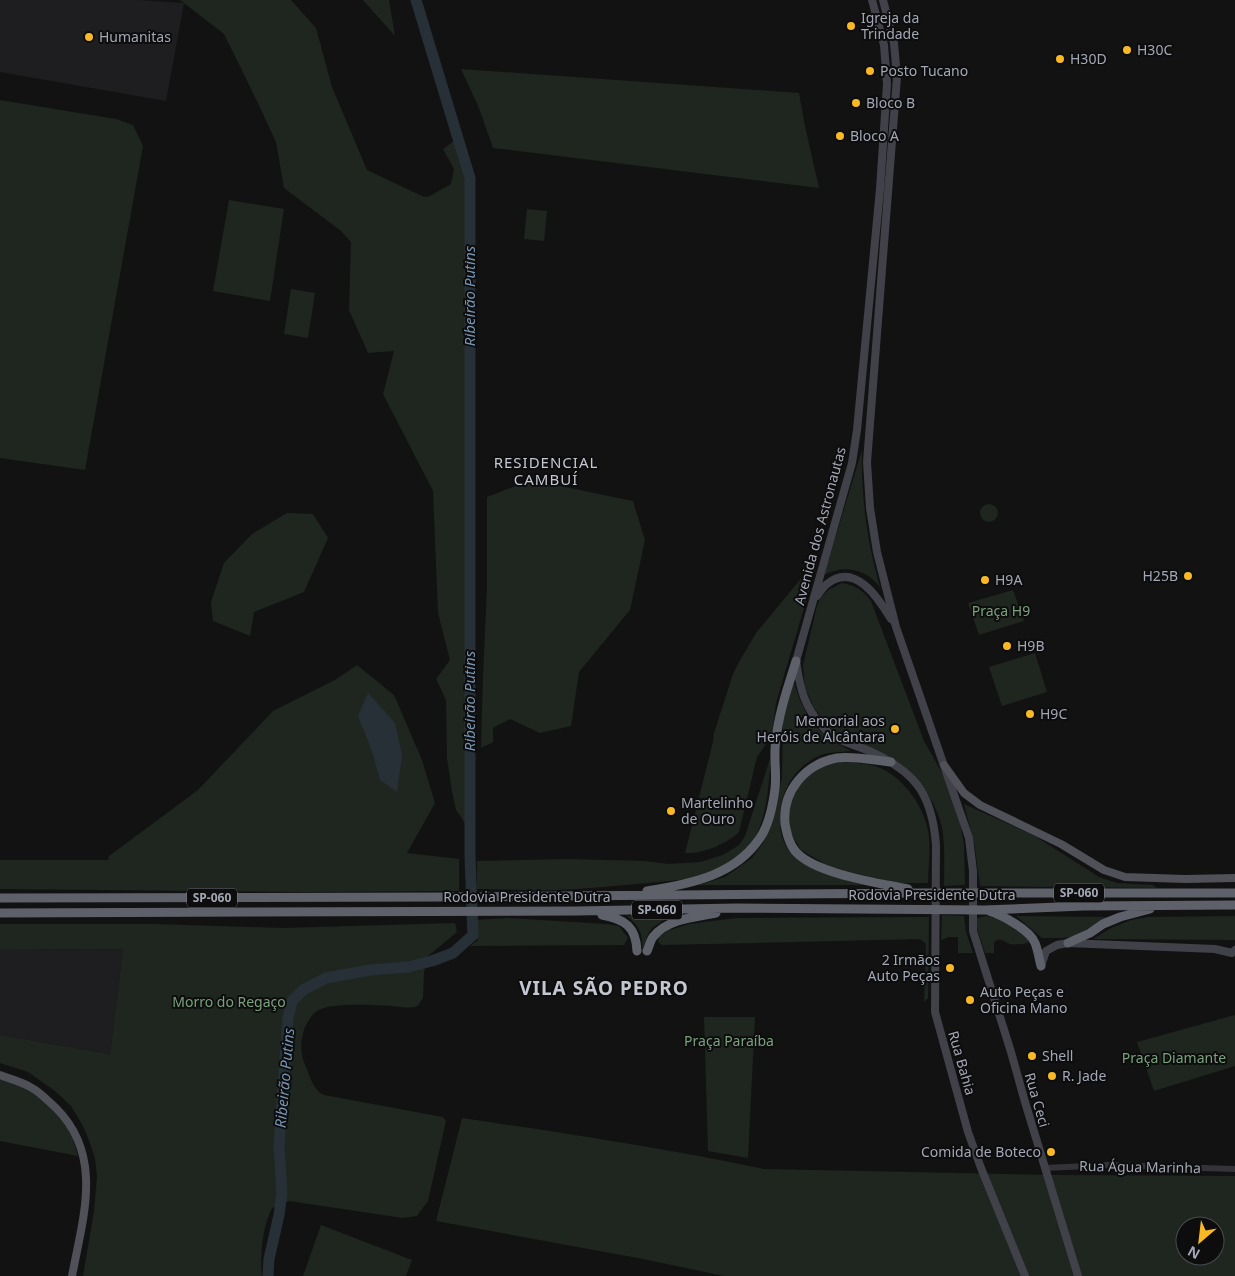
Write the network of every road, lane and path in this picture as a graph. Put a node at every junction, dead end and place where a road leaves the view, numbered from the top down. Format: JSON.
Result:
{"nodes":[{"id":1,"x":872,"y":0,"type":"edge"},
{"id":2,"x":883,"y":0,"type":"edge"},
{"id":3,"x":814,"y":600,"type":"junction"},
{"id":4,"x":896,"y":627,"type":"junction"},
{"id":5,"x":796,"y":662,"type":"junction"},
{"id":6,"x":891,"y":762,"type":"junction"},
{"id":7,"x":944,"y":765,"type":"junction"},
{"id":8,"x":936,"y":845,"type":"joint"},
{"id":9,"x":973,"y":871,"type":"joint"},
{"id":10,"x":1235,"y":878,"type":"edge"},
{"id":11,"x":923,"y":892,"type":"junction"},
{"id":12,"x":1235,"y":893,"type":"edge"},
{"id":13,"x":620,"y":896,"type":"junction"},
{"id":14,"x":0,"y":898,"type":"edge"},
{"id":15,"x":1235,"y":905,"type":"edge"},
{"id":16,"x":1160,"y":906,"type":"junction"},
{"id":17,"x":736,"y":908,"type":"junction"},
{"id":18,"x":984,"y":910,"type":"junction"},
{"id":19,"x":577,"y":911,"type":"junction"},
{"id":20,"x":0,"y":912,"type":"edge"},
{"id":21,"x":1068,"y":943,"type":"junction"},
{"id":22,"x":1234,"y":951,"type":"edge"},
{"id":23,"x":1041,"y":966,"type":"joint"},
{"id":24,"x":0,"y":1075,"type":"edge"},
{"id":25,"x":1045,"y":1168,"type":"junction"},
{"id":26,"x":1235,"y":1169,"type":"edge"},
{"id":27,"x":72,"y":1276,"type":"edge"},
{"id":28,"x":1025,"y":1276,"type":"edge"},
{"id":29,"x":1078,"y":1276,"type":"edge"}],
"edges":[{"from":1,"to":3,"type":"main road","name":"Avenida dos Astronautas"},
{"from":2,"to":4,"type":"main road","name":"Avenida dos Astronautas"},
{"from":3,"to":4,"type":"main road"},
{"from":3,"to":5,"type":"main road","name":"Avenida dos Astronautas"},
{"from":4,"to":7,"type":"main road","name":"Avenida dos Astronautas"},
{"from":5,"to":6,"type":"main road","name":"Avenida dos Astronautas"},
{"from":5,"to":13,"type":"highway"},
{"from":6,"to":8,"type":"main road","name":"Avenida dos Astronautas"},
{"from":6,"to":11,"type":"highway"},
{"from":7,"to":9,"type":"main road","name":"Avenida dos Astronautas"},
{"from":7,"to":10,"type":"main road"},
{"from":8,"to":28,"type":"main road","name":"Rua Bahia"},
{"from":9,"to":25,"type":"main road","name":"Rua Ceci"},
{"from":11,"to":12,"type":"highway","name":"Rodovia Presidente Dutra","number":"SP-060"},
{"from":11,"to":13,"type":"highway","name":"Rodovia Presidente Dutra","number":"SP-060"},
{"from":13,"to":14,"type":"highway","name":"Rodovia Presidente Dutra","number":"SP-060"},
{"from":15,"to":16,"type":"highway","name":"Rodovia Presidente Dutra","number":"SP-060"},
{"from":16,"to":18,"type":"highway","name":"Rodovia Presidente Dutra","number":"SP-060"},
{"from":16,"to":21,"type":"highway"},
{"from":17,"to":18,"type":"highway","name":"Rodovia Presidente Dutra","number":"SP-060"},
{"from":17,"to":19,"type":"highway","name":"Rodovia Presidente Dutra","number":"SP-060"},
{"from":17,"to":19,"type":"highway"},
{"from":18,"to":23,"type":"highway"},
{"from":19,"to":20,"type":"highway","name":"Rodovia Presidente Dutra","number":"SP-060"},
{"from":21,"to":22,"type":"main road"},
{"from":21,"to":23,"type":"main road"},
{"from":24,"to":27,"type":"main road"},
{"from":25,"to":26,"type":"street","name":"Rua Água Marinha"},
{"from":25,"to":29,"type":"main road","name":"Rua Ceci"}]}
